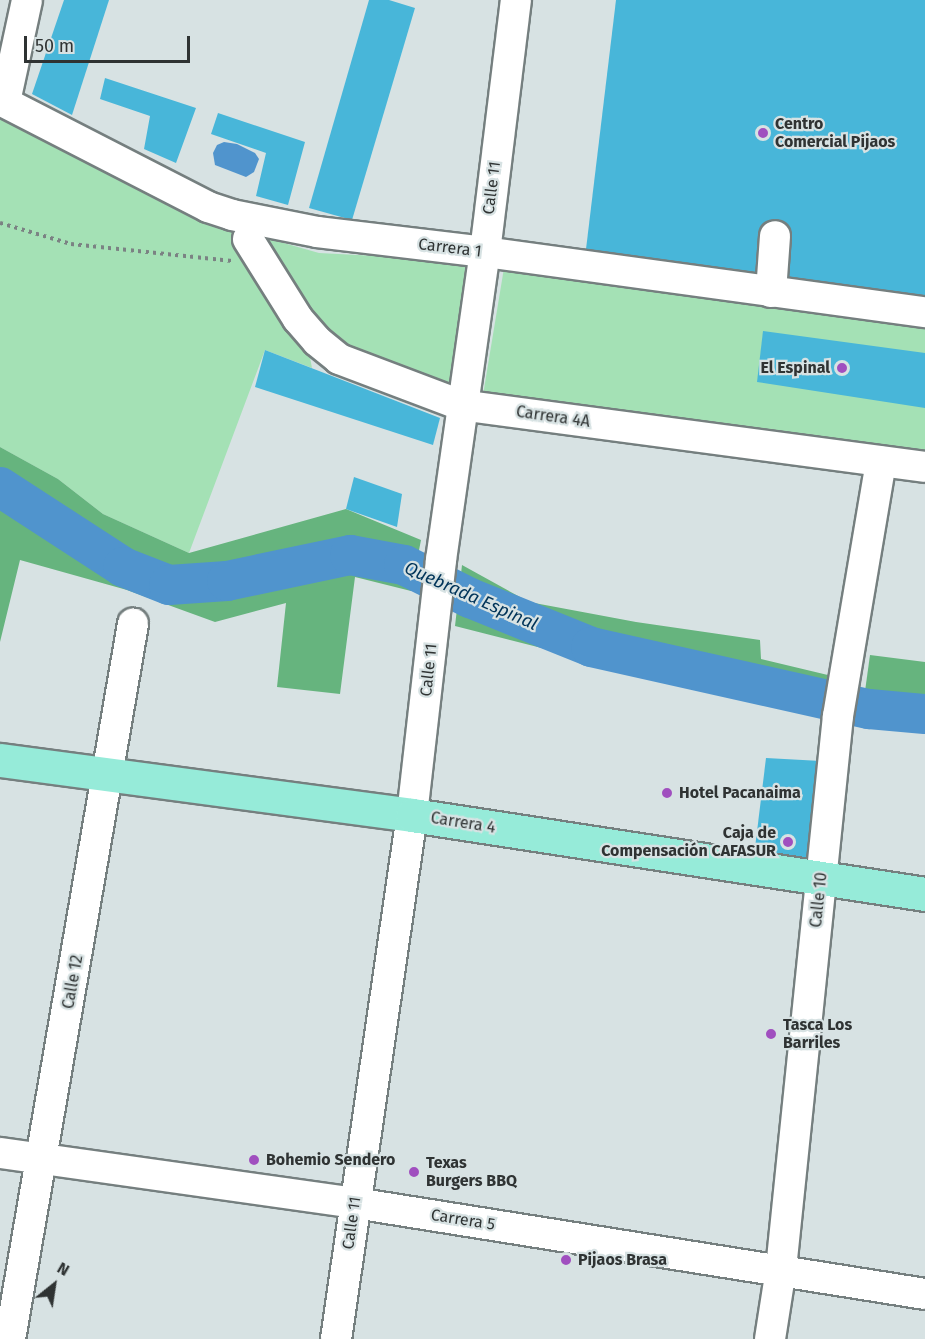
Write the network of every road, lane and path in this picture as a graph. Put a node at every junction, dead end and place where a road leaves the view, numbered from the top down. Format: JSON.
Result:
{"nodes":[{"id":1,"x":22,"y":0,"type":"edge"},
{"id":2,"x":27,"y":0,"type":"edge"},
{"id":3,"x":516,"y":0,"type":"edge"},
{"id":4,"x":0,"y":28,"type":"edge"},
{"id":5,"x":2,"y":101,"type":"edge"},
{"id":6,"x":0,"y":223,"type":"edge"},
{"id":7,"x":775,"y":236,"type":"dead end"},
{"id":8,"x":248,"y":239,"type":"dead end"},
{"id":9,"x":485,"y":252,"type":"junction"},
{"id":10,"x":263,"y":264,"type":"junction"},
{"id":11,"x":771,"y":292,"type":"junction"},
{"id":12,"x":925,"y":311,"type":"edge"},
{"id":13,"x":461,"y":405,"type":"junction"},
{"id":14,"x":881,"y":462,"type":"junction"},
{"id":15,"x":925,"y":467,"type":"edge"},
{"id":16,"x":134,"y":624,"type":"dead end"},
{"id":17,"x":0,"y":760,"type":"edge"},
{"id":18,"x":109,"y":775,"type":"junction"},
{"id":19,"x":412,"y":815,"type":"junction"},
{"id":20,"x":821,"y":878,"type":"junction"},
{"id":21,"x":925,"y":894,"type":"edge"},
{"id":22,"x":0,"y":1153,"type":"edge"},
{"id":23,"x":43,"y":1160,"type":"junction"},
{"id":24,"x":355,"y":1203,"type":"junction"},
{"id":25,"x":781,"y":1269,"type":"junction"},
{"id":26,"x":925,"y":1294,"type":"edge"},
{"id":27,"x":10,"y":1339,"type":"edge"},
{"id":28,"x":336,"y":1339,"type":"edge"},
{"id":29,"x":770,"y":1339,"type":"edge"}],
"edges":[{"from":1,"to":4,"type":"street"},
{"from":2,"to":5,"type":"street"},
{"from":3,"to":9,"type":"street","name":"Calle 11"},
{"from":5,"to":9,"type":"street","name":"Carrera 1"},
{"from":6,"to":10,"type":"path"},
{"from":7,"to":11,"type":"street"},
{"from":8,"to":10,"type":"street","name":"Carrera 4A"},
{"from":9,"to":11,"type":"street","name":"Carrera 1"},
{"from":9,"to":13,"type":"street","name":"Calle 11"},
{"from":10,"to":13,"type":"street","name":"Carrera 4A"},
{"from":11,"to":12,"type":"street","name":"Carrera 1"},
{"from":13,"to":14,"type":"street","name":"Carrera 4A"},
{"from":13,"to":19,"type":"street","name":"Calle 11"},
{"from":14,"to":15,"type":"street","name":"Carrera 4A"},
{"from":14,"to":20,"type":"street","name":"Calle 10"},
{"from":16,"to":18,"type":"street","name":"Calle 12"},
{"from":17,"to":18,"type":"main road","name":"Carrera 4"},
{"from":18,"to":19,"type":"main road","name":"Carrera 4"},
{"from":18,"to":23,"type":"street","name":"Calle 12"},
{"from":19,"to":20,"type":"main road","name":"Carrera 4"},
{"from":19,"to":24,"type":"street","name":"Calle 11"},
{"from":20,"to":21,"type":"main road","name":"Carrera 4"},
{"from":20,"to":25,"type":"street","name":"Calle 10"},
{"from":22,"to":23,"type":"street","name":"Carrera 5"},
{"from":23,"to":24,"type":"street","name":"Carrera 5"},
{"from":23,"to":27,"type":"street","name":"Calle 12"},
{"from":24,"to":25,"type":"street","name":"Carrera 5"},
{"from":24,"to":28,"type":"street","name":"Calle 11"},
{"from":25,"to":26,"type":"street","name":"Carrera 5"},
{"from":25,"to":29,"type":"street","name":"Calle 10"}]}
